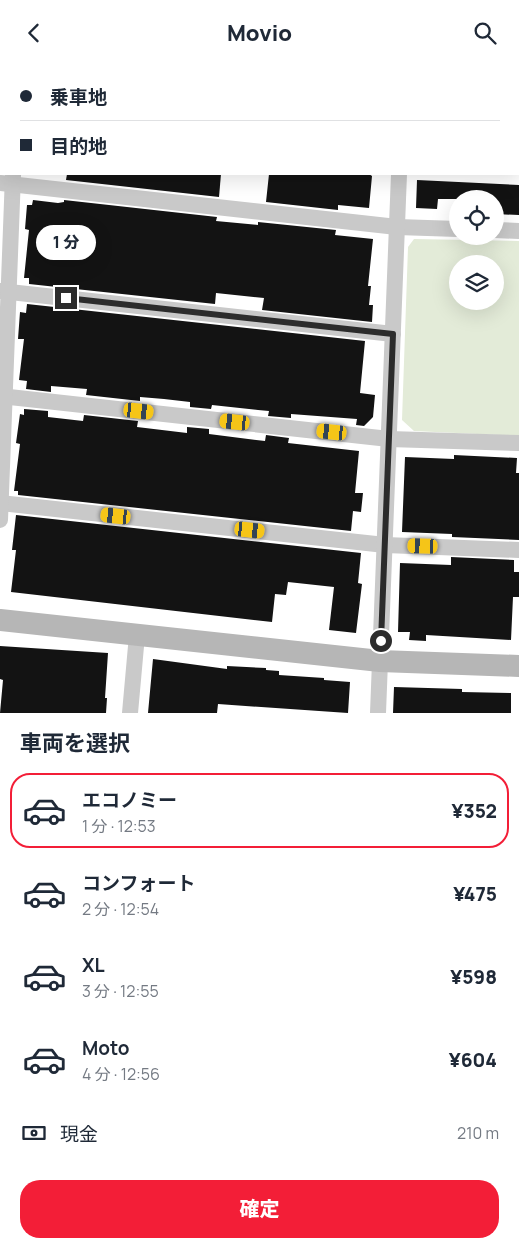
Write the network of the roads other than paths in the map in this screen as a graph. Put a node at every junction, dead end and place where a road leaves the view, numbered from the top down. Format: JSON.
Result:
{"nodes":[{"id":1,"x":399,"y":175,"type":"edge"},
{"id":2,"x":8,"y":181,"type":"edge"},
{"id":3,"x":396,"y":227,"type":"junction"},
{"id":4,"x":449,"y":229,"type":"edge"},
{"id":5,"x":504,"y":230,"type":"edge"},
{"id":6,"x":519,"y":231,"type":"edge"},
{"id":7,"x":4,"y":292,"type":"edge"},
{"id":8,"x":393,"y":334,"type":"junction"},
{"id":9,"x":2,"y":397,"type":"edge"},
{"id":10,"x":389,"y":439,"type":"junction"},
{"id":11,"x":519,"y":443,"type":"edge"},
{"id":12,"x":0,"y":503,"type":"edge"},
{"id":13,"x":0,"y":520,"type":"edge"},
{"id":14,"x":385,"y":545,"type":"junction"},
{"id":15,"x":519,"y":550,"type":"edge"},
{"id":16,"x":0,"y":620,"type":"edge"},
{"id":17,"x":137,"y":635,"type":"junction"},
{"id":18,"x":380,"y":661,"type":"junction"},
{"id":19,"x":519,"y":666,"type":"edge"},
{"id":20,"x":130,"y":713,"type":"edge"},
{"id":21,"x":378,"y":713,"type":"edge"}],
"edges":[{"from":1,"to":3,"type":"street"},
{"from":2,"to":3,"type":"street"},
{"from":2,"to":7,"type":"street"},
{"from":3,"to":4,"type":"street"},
{"from":3,"to":8,"type":"street"},
{"from":5,"to":6,"type":"street"},
{"from":7,"to":8,"type":"street"},
{"from":7,"to":9,"type":"street"},
{"from":8,"to":10,"type":"street"},
{"from":9,"to":10,"type":"street"},
{"from":9,"to":12,"type":"street"},
{"from":10,"to":11,"type":"street"},
{"from":10,"to":14,"type":"street"},
{"from":12,"to":13,"type":"street"},
{"from":12,"to":14,"type":"street"},
{"from":14,"to":15,"type":"street"},
{"from":14,"to":18,"type":"street"},
{"from":16,"to":17,"type":"street"},
{"from":17,"to":18,"type":"street"},
{"from":17,"to":20,"type":"street"},
{"from":18,"to":19,"type":"street"},
{"from":18,"to":21,"type":"street"}]}
